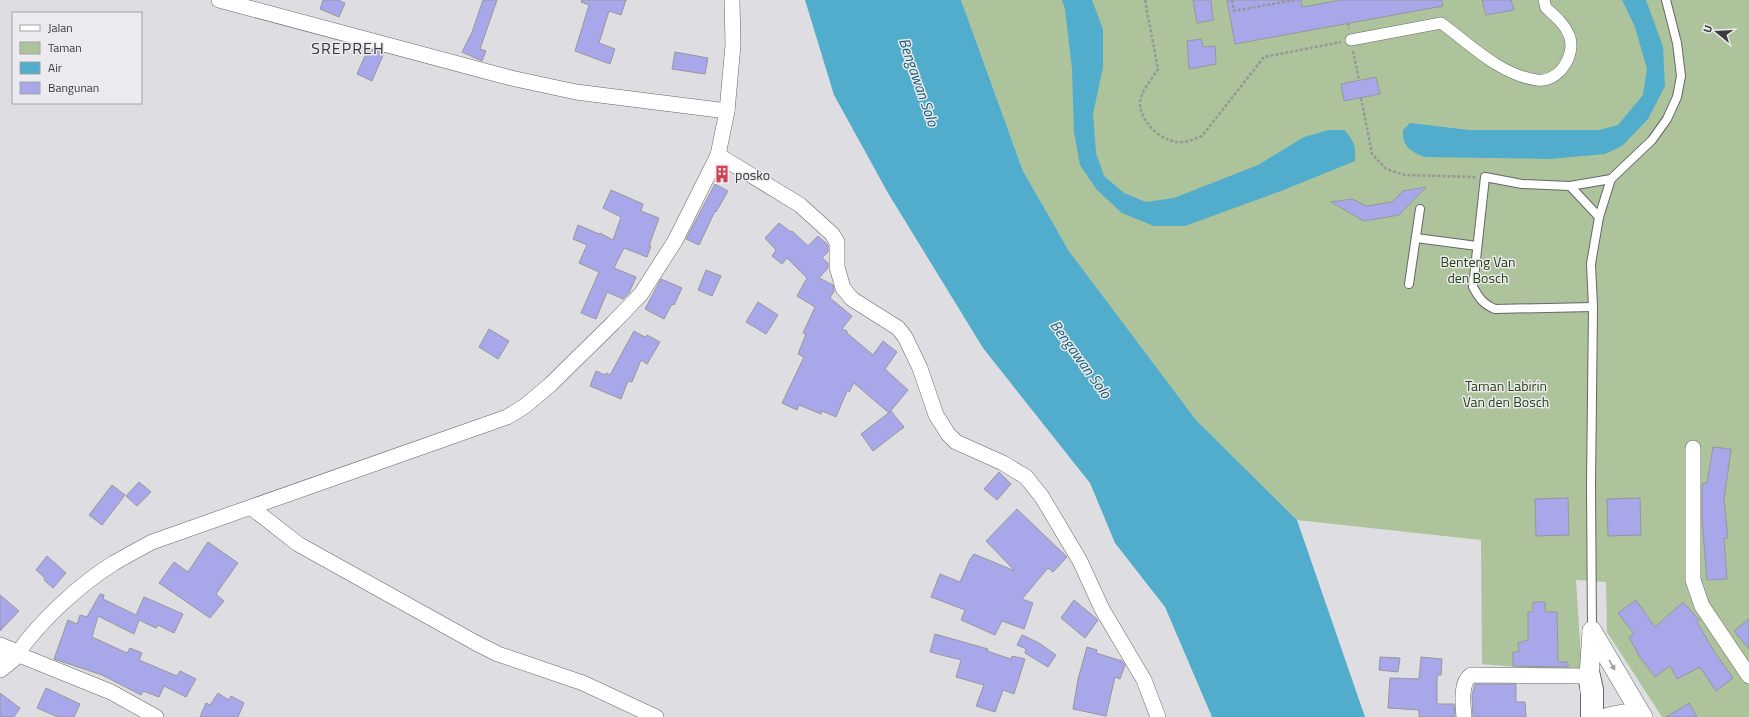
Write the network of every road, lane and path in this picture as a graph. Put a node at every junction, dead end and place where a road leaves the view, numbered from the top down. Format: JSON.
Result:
{"nodes":[{"id":1,"x":219,"y":0,"type":"edge"},
{"id":2,"x":732,"y":0,"type":"edge"},
{"id":3,"x":1145,"y":0,"type":"edge"},
{"id":4,"x":1232,"y":0,"type":"edge"},
{"id":5,"x":1295,"y":0,"type":"edge"},
{"id":6,"x":1544,"y":0,"type":"edge"},
{"id":7,"x":1666,"y":0,"type":"edge"},
{"id":8,"x":1280,"y":1,"type":"edge"},
{"id":9,"x":1351,"y":40,"type":"junction"},
{"id":10,"x":1359,"y":80,"type":"dead end"},
{"id":11,"x":1361,"y":98,"type":"dead end"},
{"id":12,"x":727,"y":111,"type":"junction"},
{"id":13,"x":718,"y":155,"type":"junction"},
{"id":14,"x":1485,"y":178,"type":"junction"},
{"id":15,"x":1610,"y":179,"type":"junction"},
{"id":16,"x":1570,"y":186,"type":"junction"},
{"id":17,"x":1420,"y":209,"type":"dead end"},
{"id":18,"x":1599,"y":217,"type":"junction"},
{"id":19,"x":1416,"y":238,"type":"junction"},
{"id":20,"x":1477,"y":246,"type":"junction"},
{"id":21,"x":1409,"y":284,"type":"dead end"},
{"id":22,"x":1593,"y":307,"type":"junction"},
{"id":23,"x":1693,"y":448,"type":"dead end"},
{"id":24,"x":252,"y":508,"type":"junction"},
{"id":25,"x":1592,"y":631,"type":"junction"},
{"id":26,"x":0,"y":647,"type":"edge"},
{"id":27,"x":17,"y":654,"type":"junction"},
{"id":28,"x":0,"y":668,"type":"edge"},
{"id":29,"x":1589,"y":676,"type":"junction"},
{"id":30,"x":1749,"y":676,"type":"edge"},
{"id":31,"x":1642,"y":716,"type":"edge"},
{"id":32,"x":156,"y":717,"type":"edge"},
{"id":33,"x":656,"y":717,"type":"edge"},
{"id":34,"x":1158,"y":717,"type":"edge"},
{"id":35,"x":1464,"y":717,"type":"edge"},
{"id":36,"x":1592,"y":717,"type":"edge"},
{"id":37,"x":1608,"y":717,"type":"edge"}],
"edges":[{"from":1,"to":12,"type":"street"},
{"from":2,"to":12,"type":"street"},
{"from":3,"to":9,"type":"path"},
{"from":4,"to":8,"type":"path"},
{"from":5,"to":8,"type":"path"},
{"from":6,"to":9,"type":"street"},
{"from":7,"to":15,"type":"lane"},
{"from":9,"to":10,"type":"path"},
{"from":11,"to":14,"type":"path"},
{"from":12,"to":13,"type":"street"},
{"from":13,"to":24,"type":"street"},
{"from":13,"to":34,"type":"street"},
{"from":14,"to":16,"type":"lane"},
{"from":14,"to":20,"type":"lane"},
{"from":15,"to":16,"type":"lane"},
{"from":15,"to":18,"type":"lane"},
{"from":16,"to":18,"type":"lane"},
{"from":17,"to":19,"type":"lane"},
{"from":18,"to":22,"type":"lane"},
{"from":19,"to":20,"type":"lane"},
{"from":19,"to":21,"type":"lane"},
{"from":20,"to":22,"type":"lane"},
{"from":22,"to":25,"type":"lane"},
{"from":23,"to":30,"type":"street"},
{"from":24,"to":27,"type":"street"},
{"from":24,"to":33,"type":"street"},
{"from":25,"to":29,"type":"street"},
{"from":25,"to":31,"type":"street","one_way":true},
{"from":26,"to":27,"type":"street"},
{"from":27,"to":28,"type":"street"},
{"from":27,"to":32,"type":"street"},
{"from":29,"to":35,"type":"street"},
{"from":29,"to":36,"type":"main road"},
{"from":31,"to":37,"type":"street"}]}
